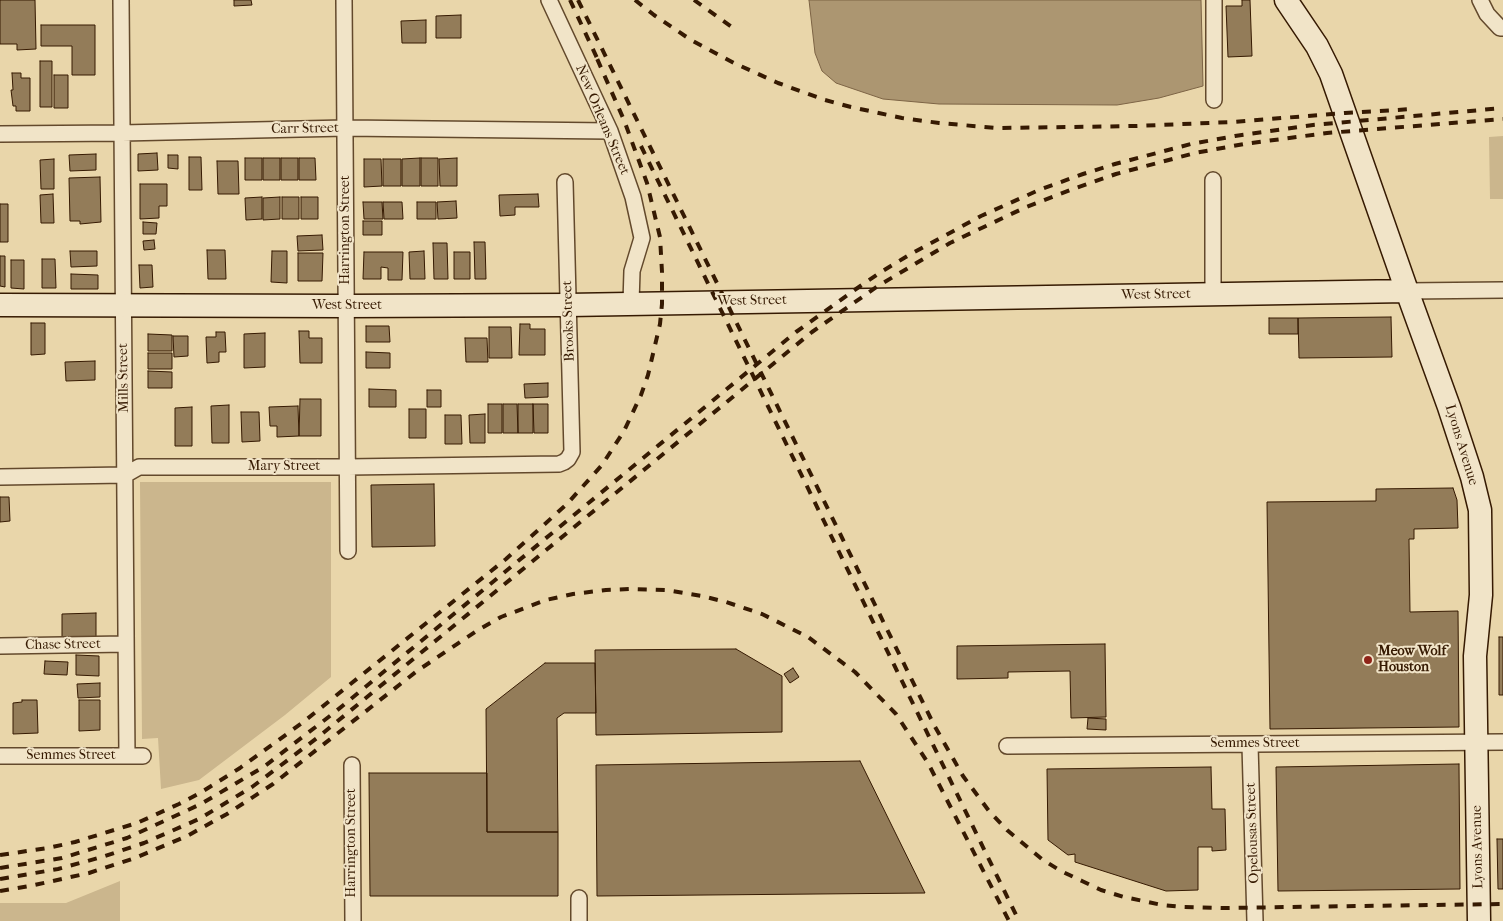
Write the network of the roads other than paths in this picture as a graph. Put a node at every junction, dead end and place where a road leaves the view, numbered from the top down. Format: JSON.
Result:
{"nodes":[{"id":1,"x":121,"y":0,"type":"edge"},
{"id":2,"x":344,"y":0,"type":"edge"},
{"id":3,"x":549,"y":0,"type":"edge"},
{"id":4,"x":1214,"y":0,"type":"edge"},
{"id":5,"x":1286,"y":0,"type":"edge"},
{"id":6,"x":1480,"y":0,"type":"edge"},
{"id":7,"x":1501,"y":28,"type":"edge"},
{"id":8,"x":1214,"y":100,"type":"dead end"},
{"id":9,"x":345,"y":128,"type":"junction"},
{"id":10,"x":610,"y":131,"type":"junction"},
{"id":11,"x":122,"y":133,"type":"junction"},
{"id":12,"x":0,"y":134,"type":"edge"},
{"id":13,"x":1213,"y":180,"type":"dead end"},
{"id":14,"x":565,"y":182,"type":"dead end"},
{"id":15,"x":1503,"y":290,"type":"edge"},
{"id":16,"x":1407,"y":291,"type":"junction"},
{"id":17,"x":1213,"y":294,"type":"junction"},
{"id":18,"x":631,"y":304,"type":"junction"},
{"id":19,"x":0,"y":305,"type":"edge"},
{"id":20,"x":123,"y":305,"type":"junction"},
{"id":21,"x":568,"y":305,"type":"junction"},
{"id":22,"x":346,"y":306,"type":"junction"},
{"id":23,"x":568,"y":459,"type":"joint"},
{"id":24,"x":348,"y":467,"type":"junction"},
{"id":25,"x":125,"y":475,"type":"junction"},
{"id":26,"x":0,"y":477,"type":"edge"},
{"id":27,"x":348,"y":551,"type":"dead end"},
{"id":28,"x":126,"y":644,"type":"junction"},
{"id":29,"x":0,"y":646,"type":"edge"},
{"id":30,"x":1477,"y":742,"type":"junction"},
{"id":31,"x":1503,"y":742,"type":"edge"},
{"id":32,"x":1250,"y":745,"type":"junction"},
{"id":33,"x":1007,"y":746,"type":"dead end"},
{"id":34,"x":0,"y":756,"type":"edge"},
{"id":35,"x":127,"y":756,"type":"junction"},
{"id":36,"x":143,"y":756,"type":"dead end"},
{"id":37,"x":352,"y":765,"type":"dead end"},
{"id":38,"x":579,"y":898,"type":"dead end"},
{"id":39,"x":353,"y":921,"type":"edge"},
{"id":40,"x":579,"y":921,"type":"edge"},
{"id":41,"x":1255,"y":921,"type":"edge"},
{"id":42,"x":1479,"y":921,"type":"edge"}],
"edges":[{"from":1,"to":11,"type":"street","name":"Mills Street"},
{"from":2,"to":9,"type":"street","name":"Harrington Street"},
{"from":3,"to":10,"type":"street","name":"New Orleans Street"},
{"from":4,"to":8,"type":"street"},
{"from":5,"to":16,"type":"street","name":"Lyons Avenue"},
{"from":6,"to":7,"type":"street"},
{"from":9,"to":10,"type":"street","name":"Carr Street"},
{"from":9,"to":11,"type":"street","name":"Carr Street"},
{"from":9,"to":22,"type":"street","name":"Harrington Street"},
{"from":10,"to":18,"type":"street","name":"New Orleans Street"},
{"from":11,"to":12,"type":"street","name":"Carr Street"},
{"from":11,"to":20,"type":"street","name":"Mills Street"},
{"from":13,"to":17,"type":"street"},
{"from":14,"to":21,"type":"street","name":"Brooks Street"},
{"from":15,"to":16,"type":"street","name":"West Street"},
{"from":16,"to":17,"type":"street","name":"West Street"},
{"from":16,"to":30,"type":"street","name":"Lyons Avenue"},
{"from":17,"to":18,"type":"street","name":"West Street"},
{"from":18,"to":21,"type":"street","name":"West Street"},
{"from":19,"to":20,"type":"street","name":"West Street"},
{"from":20,"to":22,"type":"street","name":"West Street"},
{"from":20,"to":25,"type":"street","name":"Mills Street"},
{"from":21,"to":22,"type":"street","name":"West Street"},
{"from":21,"to":23,"type":"street","name":"Brooks Street"},
{"from":22,"to":24,"type":"street","name":"Harrington Street"},
{"from":23,"to":24,"type":"street","name":"Mary Street"},
{"from":24,"to":25,"type":"street","name":"Mary Street"},
{"from":24,"to":27,"type":"street","name":"Harrington Street"},
{"from":25,"to":26,"type":"street","name":"Mary Street"},
{"from":25,"to":28,"type":"street","name":"Mills Street"},
{"from":28,"to":29,"type":"street","name":"Chase Street"},
{"from":28,"to":35,"type":"street","name":"Mills Street"},
{"from":30,"to":31,"type":"street","name":"Semmes Street"},
{"from":30,"to":32,"type":"street","name":"Semmes Street"},
{"from":30,"to":42,"type":"street","name":"Lyons Avenue"},
{"from":32,"to":33,"type":"street","name":"Semmes Street"},
{"from":32,"to":41,"type":"street","name":"Opelousas Street"},
{"from":34,"to":35,"type":"street","name":"Semmes Street"},
{"from":35,"to":36,"type":"street","name":"Semmes Street"},
{"from":37,"to":39,"type":"street","name":"Harrington Street"},
{"from":38,"to":40,"type":"street"}]}
